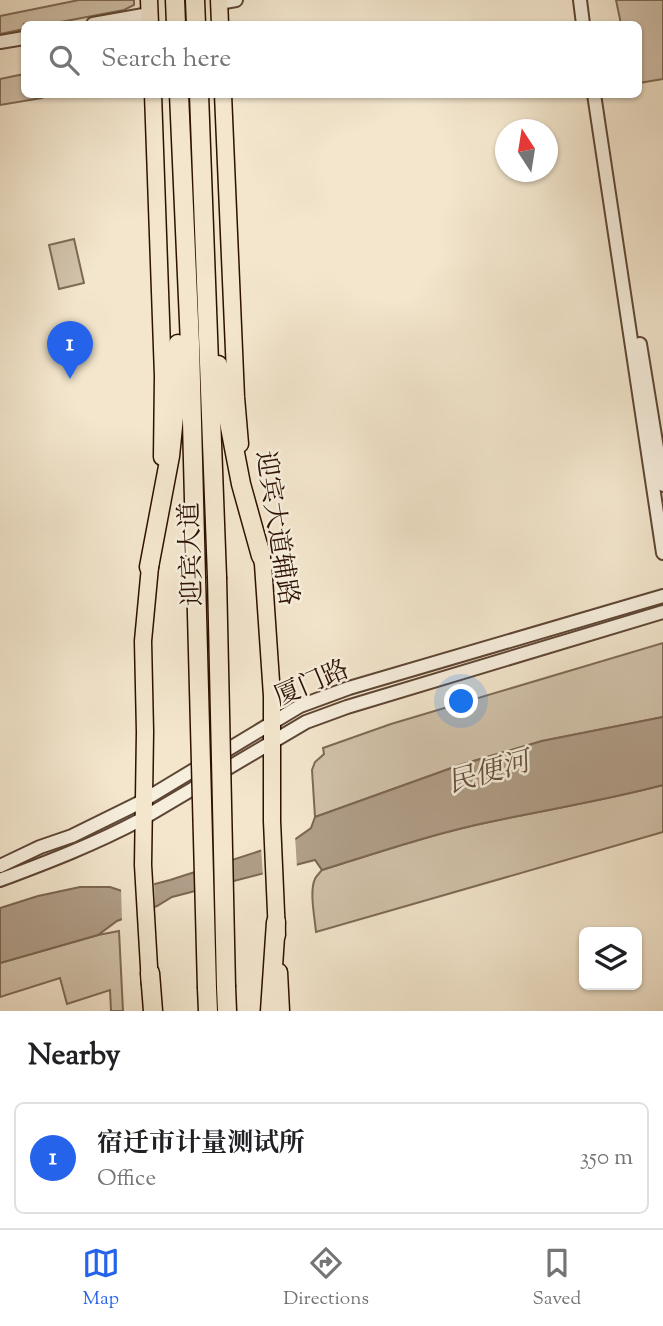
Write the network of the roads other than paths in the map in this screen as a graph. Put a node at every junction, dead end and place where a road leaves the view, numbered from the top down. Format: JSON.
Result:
{"nodes":[{"id":1,"x":175,"y":0,"type":"edge"},
{"id":2,"x":195,"y":0,"type":"edge"},
{"id":3,"x":580,"y":0,"type":"edge"},
{"id":4,"x":587,"y":0,"type":"edge"},
{"id":5,"x":225,"y":1,"type":"edge"},
{"id":6,"x":149,"y":13,"type":"edge"},
{"id":7,"x":108,"y":21,"type":"edge"},
{"id":8,"x":176,"y":21,"type":"edge"},
{"id":9,"x":196,"y":21,"type":"edge"},
{"id":10,"x":221,"y":21,"type":"edge"},
{"id":11,"x":583,"y":21,"type":"edge"},
{"id":12,"x":590,"y":21,"type":"edge"},
{"id":13,"x":21,"y":38,"type":"edge"},
{"id":14,"x":0,"y":42,"type":"edge"},
{"id":15,"x":153,"y":98,"type":"edge"},
{"id":16,"x":179,"y":98,"type":"edge"},
{"id":17,"x":199,"y":98,"type":"edge"},
{"id":18,"x":223,"y":98,"type":"edge"},
{"id":19,"x":595,"y":98,"type":"edge"},
{"id":20,"x":602,"y":98,"type":"edge"},
{"id":21,"x":181,"y":134,"type":"junction"},
{"id":22,"x":206,"y":294,"type":"junction"},
{"id":23,"x":663,"y":485,"type":"edge"},
{"id":24,"x":663,"y":553,"type":"edge"},
{"id":25,"x":261,"y":556,"type":"junction"},
{"id":26,"x":149,"y":567,"type":"junction"},
{"id":27,"x":663,"y":596,"type":"edge"},
{"id":28,"x":663,"y":612,"type":"edge"},
{"id":29,"x":272,"y":723,"type":"junction"},
{"id":30,"x":272,"y":741,"type":"junction"},
{"id":31,"x":144,"y":801,"type":"junction"},
{"id":32,"x":144,"y":818,"type":"junction"},
{"id":33,"x":0,"y":866,"type":"edge"},
{"id":34,"x":0,"y":880,"type":"edge"},
{"id":35,"x":276,"y":922,"type":"junction"},
{"id":36,"x":150,"y":973,"type":"joint"},
{"id":37,"x":152,"y":1011,"type":"edge"},
{"id":38,"x":208,"y":1011,"type":"edge"},
{"id":39,"x":227,"y":1011,"type":"edge"},
{"id":40,"x":270,"y":1011,"type":"edge"},
{"id":41,"x":281,"y":1011,"type":"edge"}],
"edges":[{"from":1,"to":8,"type":"highway"},
{"from":2,"to":9,"type":"highway"},
{"from":3,"to":11,"type":"street"},
{"from":4,"to":12,"type":"street"},
{"from":5,"to":10,"type":"main road"},
{"from":6,"to":7,"type":"street"},
{"from":13,"to":14,"type":"street"},
{"from":15,"to":26,"type":"main road"},
{"from":16,"to":21,"type":"highway","name":"迎宾大道"},
{"from":17,"to":22,"type":"highway","name":"迎宾大道"},
{"from":18,"to":25,"type":"main road","name":"迎宾大道辅路"},
{"from":19,"to":24,"type":"street"},
{"from":20,"to":23,"type":"street"},
{"from":21,"to":26,"type":"highway"},
{"from":21,"to":38,"type":"highway","name":"迎宾大道","bridge":true},
{"from":22,"to":25,"type":"highway"},
{"from":22,"to":39,"type":"highway","name":"迎宾大道","bridge":true},
{"from":25,"to":29,"type":"main road","name":"迎宾大道辅路"},
{"from":26,"to":31,"type":"main road"},
{"from":27,"to":29,"type":"street","name":"厦门路"},
{"from":28,"to":30,"type":"street","name":"厦门路"},
{"from":29,"to":30,"type":"main road","name":"迎宾大道辅路"},
{"from":29,"to":31,"type":"street","name":"厦门路"},
{"from":30,"to":32,"type":"street","name":"厦门路"},
{"from":30,"to":35,"type":"main road","name":"迎宾大道辅路"},
{"from":31,"to":32,"type":"main road"},
{"from":31,"to":33,"type":"street","name":"厦门路"},
{"from":32,"to":34,"type":"street","name":"厦门路"},
{"from":32,"to":36,"type":"main road"},
{"from":35,"to":40,"type":"highway"},
{"from":35,"to":41,"type":"main road","name":"迎宾大道辅路"},
{"from":36,"to":37,"type":"highway"}]}
